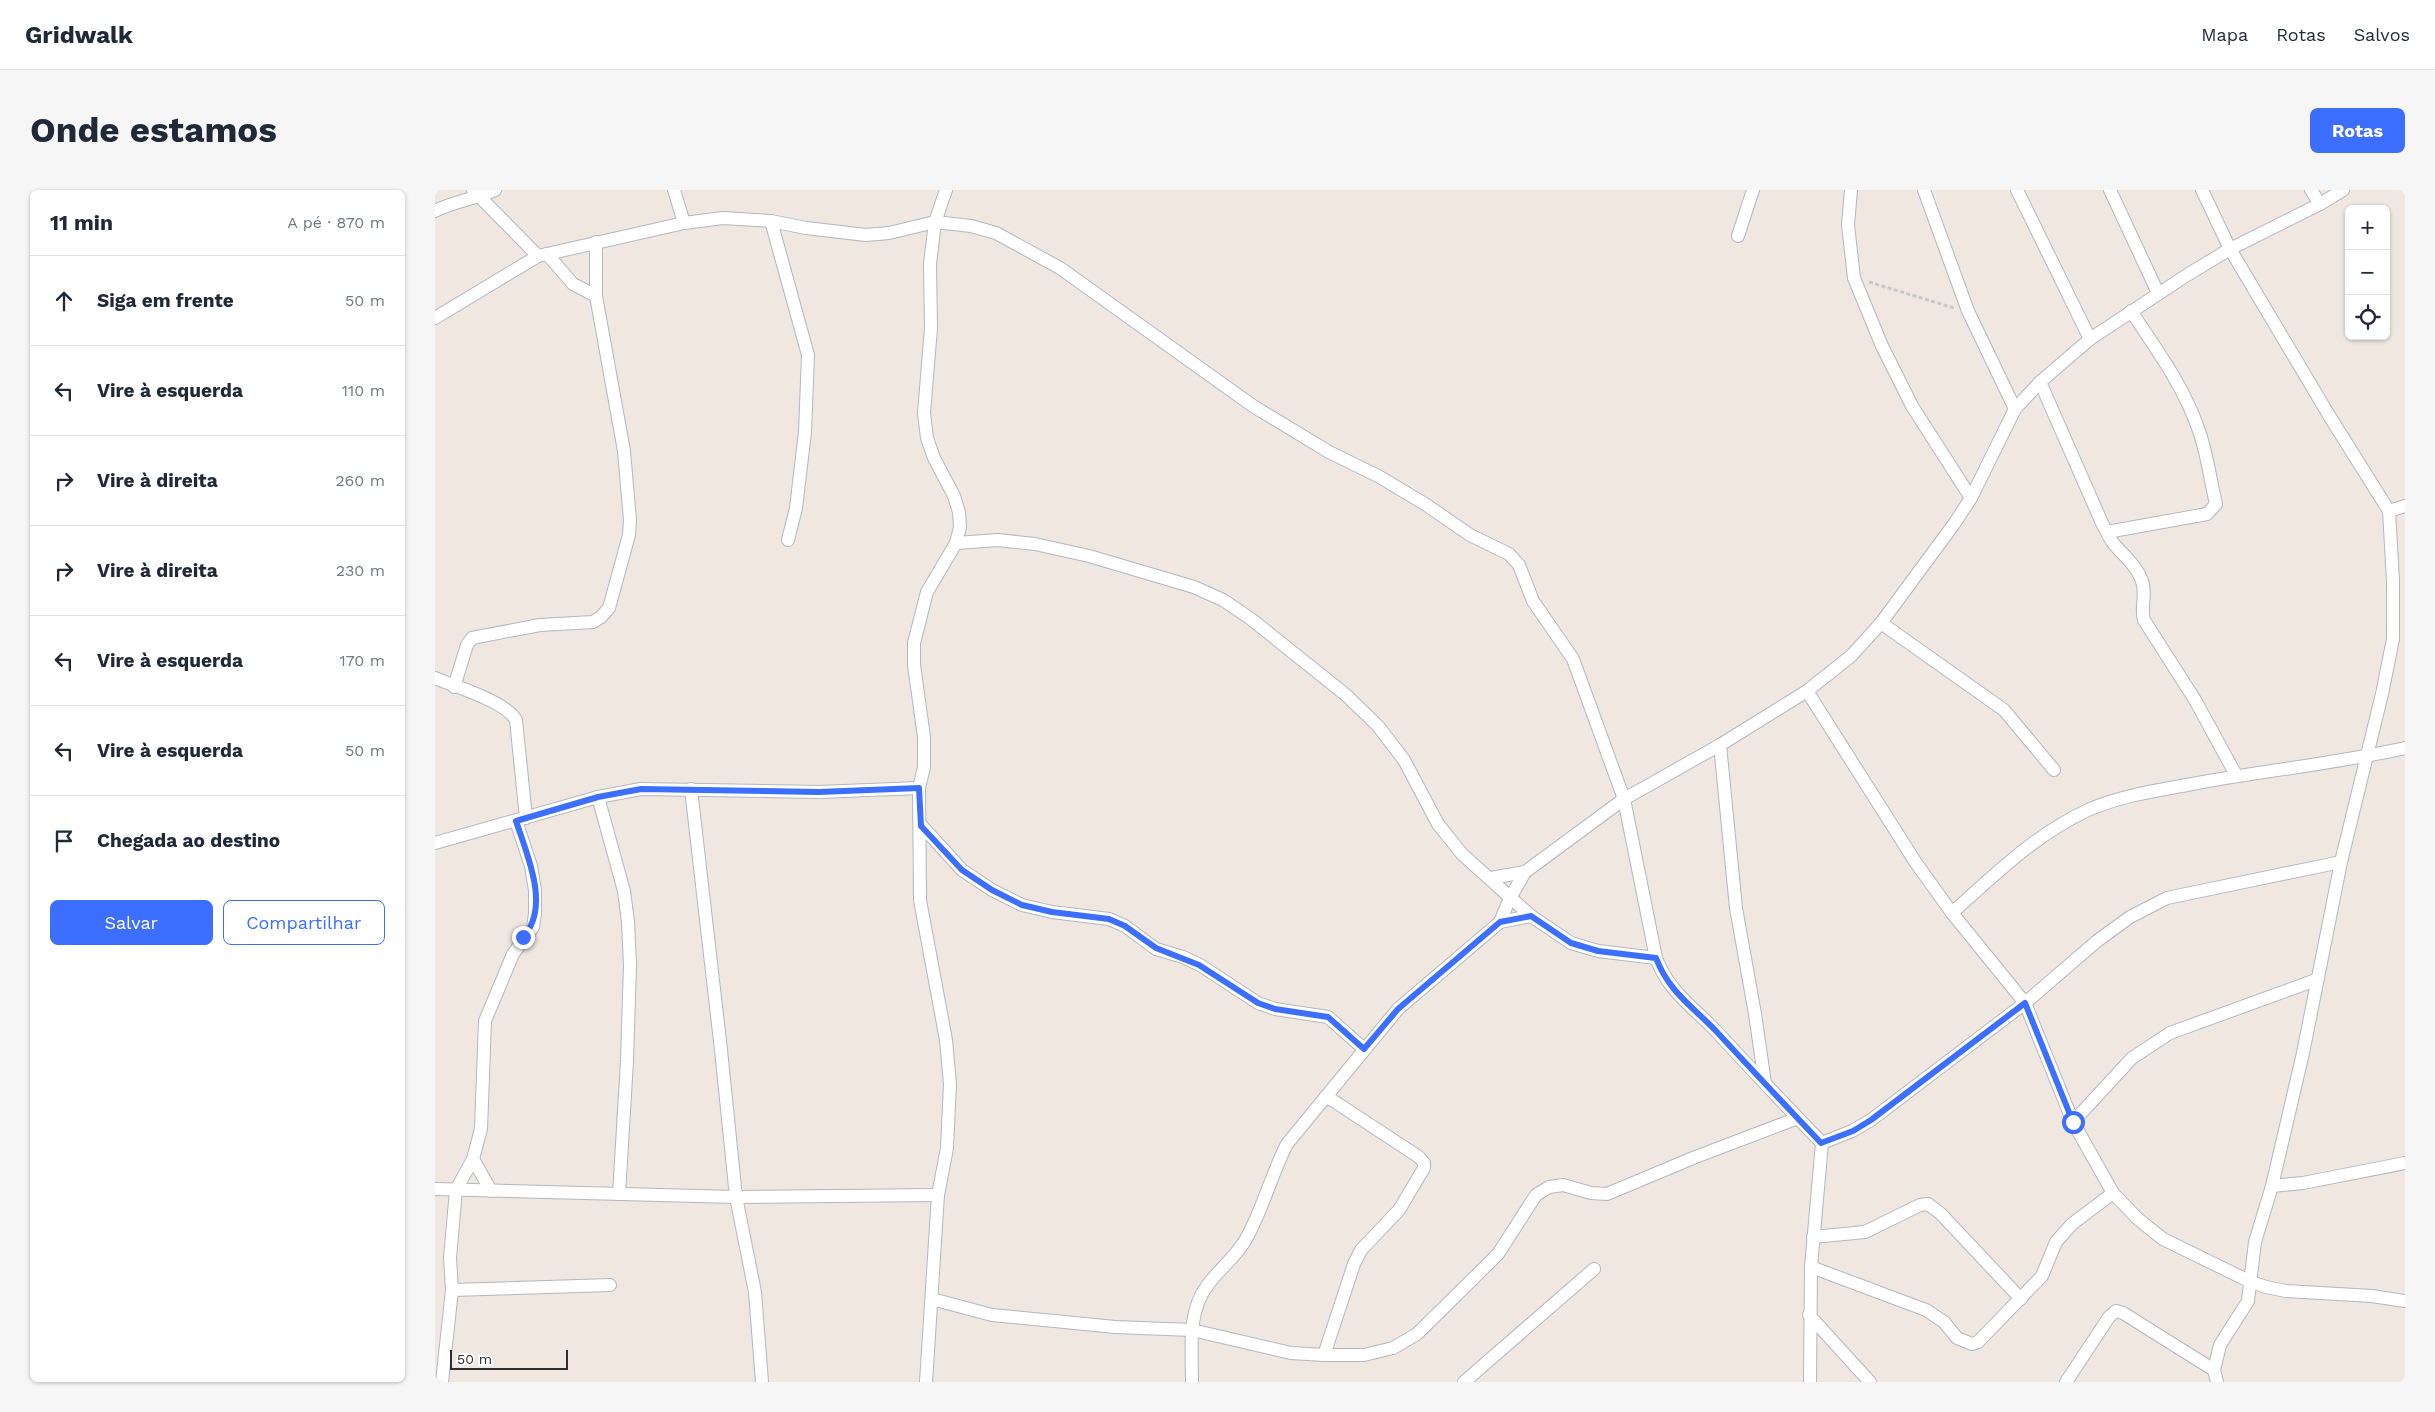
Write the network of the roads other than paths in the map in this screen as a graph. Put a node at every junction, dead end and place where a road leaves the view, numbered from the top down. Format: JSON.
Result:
{"nodes":[{"id":1,"x":495,"y":190,"type":"edge"},
{"id":2,"x":674,"y":190,"type":"edge"},
{"id":3,"x":945,"y":190,"type":"edge"},
{"id":4,"x":1753,"y":190,"type":"edge"},
{"id":5,"x":1851,"y":190,"type":"edge"},
{"id":6,"x":1924,"y":190,"type":"edge"},
{"id":7,"x":2017,"y":190,"type":"edge"},
{"id":8,"x":2110,"y":190,"type":"edge"},
{"id":9,"x":2202,"y":190,"type":"edge"},
{"id":10,"x":2311,"y":190,"type":"edge"},
{"id":11,"x":2343,"y":190,"type":"edge"},
{"id":12,"x":476,"y":193,"type":"edge"},
{"id":13,"x":2320,"y":204,"type":"junction"},
{"id":14,"x":435,"y":211,"type":"edge"},
{"id":15,"x":771,"y":221,"type":"junction"},
{"id":16,"x":935,"y":222,"type":"junction"},
{"id":17,"x":684,"y":223,"type":"junction"},
{"id":18,"x":1738,"y":236,"type":"dead end"},
{"id":19,"x":596,"y":242,"type":"junction"},
{"id":20,"x":2230,"y":249,"type":"junction"},
{"id":21,"x":542,"y":255,"type":"junction"},
{"id":22,"x":2158,"y":293,"type":"junction"},
{"id":23,"x":596,"y":296,"type":"junction"},
{"id":24,"x":2131,"y":311,"type":"junction"},
{"id":25,"x":435,"y":318,"type":"edge"},
{"id":26,"x":2090,"y":339,"type":"junction"},
{"id":27,"x":2040,"y":382,"type":"junction"},
{"id":28,"x":2015,"y":409,"type":"junction"},
{"id":29,"x":1971,"y":498,"type":"junction"},
{"id":30,"x":2405,"y":506,"type":"edge"},
{"id":31,"x":2389,"y":511,"type":"junction"},
{"id":32,"x":2107,"y":532,"type":"junction"},
{"id":33,"x":788,"y":540,"type":"dead end"},
{"id":34,"x":956,"y":543,"type":"junction"},
{"id":35,"x":1881,"y":623,"type":"junction"},
{"id":36,"x":435,"y":678,"type":"edge"},
{"id":37,"x":454,"y":686,"type":"junction"},
{"id":38,"x":1807,"y":690,"type":"junction"},
{"id":39,"x":1720,"y":745,"type":"junction"},
{"id":40,"x":2405,"y":748,"type":"edge"},
{"id":41,"x":2366,"y":757,"type":"junction"},
{"id":42,"x":2054,"y":770,"type":"dead end"},
{"id":43,"x":2236,"y":775,"type":"junction"},
{"id":44,"x":919,"y":788,"type":"junction"},
{"id":45,"x":691,"y":790,"type":"junction"},
{"id":46,"x":598,"y":797,"type":"junction"},
{"id":47,"x":1624,"y":799,"type":"junction"},
{"id":48,"x":521,"y":820,"type":"junction"},
{"id":49,"x":921,"y":826,"type":"junction"},
{"id":50,"x":435,"y":843,"type":"edge"},
{"id":51,"x":2341,"y":862,"type":"junction"},
{"id":52,"x":1525,"y":872,"type":"junction"},
{"id":53,"x":1491,"y":878,"type":"junction"},
{"id":54,"x":1510,"y":898,"type":"junction"},
{"id":55,"x":1952,"y":913,"type":"junction"},
{"id":56,"x":1531,"y":916,"type":"junction"},
{"id":57,"x":1500,"y":922,"type":"junction"},
{"id":58,"x":1656,"y":958,"type":"junction"},
{"id":59,"x":2316,"y":980,"type":"junction"},
{"id":60,"x":2025,"y":1003,"type":"junction"},
{"id":61,"x":1364,"y":1049,"type":"junction"},
{"id":62,"x":1765,"y":1083,"type":"junction"},
{"id":63,"x":1325,"y":1096,"type":"junction"},
{"id":64,"x":1798,"y":1118,"type":"junction"},
{"id":65,"x":2073,"y":1122,"type":"junction"},
{"id":66,"x":1821,"y":1143,"type":"junction"},
{"id":67,"x":473,"y":1159,"type":"junction"},
{"id":68,"x":2405,"y":1163,"type":"edge"},
{"id":69,"x":2271,"y":1186,"type":"junction"},
{"id":70,"x":435,"y":1189,"type":"edge"},
{"id":71,"x":456,"y":1190,"type":"junction"},
{"id":72,"x":491,"y":1191,"type":"junction"},
{"id":73,"x":2113,"y":1193,"type":"junction"},
{"id":74,"x":619,"y":1194,"type":"junction"},
{"id":75,"x":938,"y":1195,"type":"junction"},
{"id":76,"x":736,"y":1197,"type":"junction"},
{"id":77,"x":1813,"y":1237,"type":"junction"},
{"id":78,"x":1811,"y":1266,"type":"junction"},
{"id":79,"x":1594,"y":1269,"type":"dead end"},
{"id":80,"x":2249,"y":1281,"type":"junction"},
{"id":81,"x":610,"y":1285,"type":"dead end"},
{"id":82,"x":452,"y":1290,"type":"junction"},
{"id":83,"x":932,"y":1299,"type":"junction"},
{"id":84,"x":2021,"y":1299,"type":"junction"},
{"id":85,"x":2405,"y":1301,"type":"edge"},
{"id":86,"x":1809,"y":1315,"type":"junction"},
{"id":87,"x":1191,"y":1330,"type":"junction"},
{"id":88,"x":1324,"y":1355,"type":"junction"},
{"id":89,"x":2215,"y":1376,"type":"edge"},
{"id":90,"x":442,"y":1382,"type":"edge"},
{"id":91,"x":762,"y":1382,"type":"edge"},
{"id":92,"x":926,"y":1382,"type":"edge"},
{"id":93,"x":1192,"y":1382,"type":"edge"},
{"id":94,"x":1464,"y":1382,"type":"edge"},
{"id":95,"x":1810,"y":1382,"type":"edge"},
{"id":96,"x":1871,"y":1382,"type":"edge"},
{"id":97,"x":2066,"y":1382,"type":"edge"}],
"edges":[{"from":1,"to":12,"type":"street"},
{"from":2,"to":17,"type":"street"},
{"from":3,"to":16,"type":"street"},
{"from":4,"to":18,"type":"street"},
{"from":5,"to":29,"type":"street"},
{"from":6,"to":28,"type":"street"},
{"from":7,"to":26,"type":"street"},
{"from":8,"to":22,"type":"street"},
{"from":9,"to":20,"type":"street"},
{"from":10,"to":13,"type":"street"},
{"from":11,"to":13,"type":"street"},
{"from":12,"to":14,"type":"street"},
{"from":12,"to":21,"type":"street"},
{"from":13,"to":20,"type":"street"},
{"from":15,"to":16,"type":"street"},
{"from":15,"to":17,"type":"street"},
{"from":15,"to":33,"type":"street"},
{"from":16,"to":34,"type":"street"},
{"from":16,"to":47,"type":"street"},
{"from":17,"to":19,"type":"street"},
{"from":19,"to":21,"type":"street"},
{"from":19,"to":23,"type":"street"},
{"from":20,"to":22,"type":"street"},
{"from":20,"to":31,"type":"street"},
{"from":21,"to":23,"type":"street"},
{"from":21,"to":25,"type":"street"},
{"from":22,"to":24,"type":"street"},
{"from":23,"to":37,"type":"street"},
{"from":24,"to":26,"type":"street"},
{"from":24,"to":32,"type":"street"},
{"from":26,"to":27,"type":"street"},
{"from":27,"to":28,"type":"street"},
{"from":27,"to":32,"type":"street"},
{"from":28,"to":29,"type":"street"},
{"from":29,"to":35,"type":"street"},
{"from":30,"to":31,"type":"street"},
{"from":31,"to":41,"type":"street"},
{"from":32,"to":43,"type":"street"},
{"from":34,"to":44,"type":"street"},
{"from":34,"to":53,"type":"street"},
{"from":35,"to":38,"type":"street"},
{"from":35,"to":42,"type":"street"},
{"from":36,"to":37,"type":"street"},
{"from":37,"to":48,"type":"street"},
{"from":38,"to":39,"type":"street"},
{"from":38,"to":55,"type":"street"},
{"from":39,"to":47,"type":"street"},
{"from":39,"to":62,"type":"street"},
{"from":40,"to":41,"type":"street"},
{"from":41,"to":43,"type":"street"},
{"from":41,"to":51,"type":"street"},
{"from":43,"to":55,"type":"street"},
{"from":44,"to":45,"type":"street"},
{"from":44,"to":49,"type":"street"},
{"from":45,"to":46,"type":"street"},
{"from":45,"to":76,"type":"street"},
{"from":46,"to":48,"type":"street"},
{"from":46,"to":74,"type":"street"},
{"from":47,"to":52,"type":"street"},
{"from":47,"to":58,"type":"street"},
{"from":48,"to":50,"type":"street"},
{"from":48,"to":67,"type":"street"},
{"from":49,"to":61,"type":"street"},
{"from":49,"to":75,"type":"street"},
{"from":51,"to":59,"type":"street"},
{"from":51,"to":60,"type":"street"},
{"from":52,"to":53,"type":"street"},
{"from":52,"to":54,"type":"street"},
{"from":53,"to":54,"type":"street"},
{"from":54,"to":56,"type":"street"},
{"from":54,"to":57,"type":"street"},
{"from":55,"to":60,"type":"street"},
{"from":56,"to":57,"type":"street"},
{"from":56,"to":58,"type":"street"},
{"from":57,"to":61,"type":"street"},
{"from":58,"to":62,"type":"street"},
{"from":59,"to":65,"type":"street"},
{"from":59,"to":69,"type":"street"},
{"from":60,"to":65,"type":"street"},
{"from":60,"to":66,"type":"street"},
{"from":61,"to":63,"type":"street"},
{"from":62,"to":64,"type":"street"},
{"from":63,"to":87,"type":"street"},
{"from":63,"to":88,"type":"street"},
{"from":64,"to":66,"type":"street"},
{"from":64,"to":88,"type":"street"},
{"from":65,"to":73,"type":"street"},
{"from":66,"to":77,"type":"street"},
{"from":67,"to":71,"type":"street"},
{"from":67,"to":72,"type":"street"},
{"from":68,"to":69,"type":"street"},
{"from":69,"to":80,"type":"street"},
{"from":70,"to":71,"type":"street"},
{"from":71,"to":72,"type":"street"},
{"from":71,"to":82,"type":"street"},
{"from":72,"to":74,"type":"street"},
{"from":73,"to":80,"type":"street"},
{"from":73,"to":84,"type":"street"},
{"from":74,"to":76,"type":"street"},
{"from":75,"to":76,"type":"street"},
{"from":75,"to":83,"type":"street"},
{"from":76,"to":91,"type":"street"},
{"from":77,"to":78,"type":"street"},
{"from":77,"to":84,"type":"street"},
{"from":78,"to":84,"type":"street"},
{"from":78,"to":86,"type":"street"},
{"from":79,"to":94,"type":"street"},
{"from":80,"to":85,"type":"street"},
{"from":80,"to":89,"type":"street"},
{"from":81,"to":82,"type":"street"},
{"from":82,"to":90,"type":"street"},
{"from":83,"to":87,"type":"street"},
{"from":83,"to":92,"type":"street"},
{"from":86,"to":95,"type":"street"},
{"from":86,"to":96,"type":"street"},
{"from":87,"to":88,"type":"street"},
{"from":87,"to":93,"type":"street"},
{"from":89,"to":97,"type":"street"}]}
